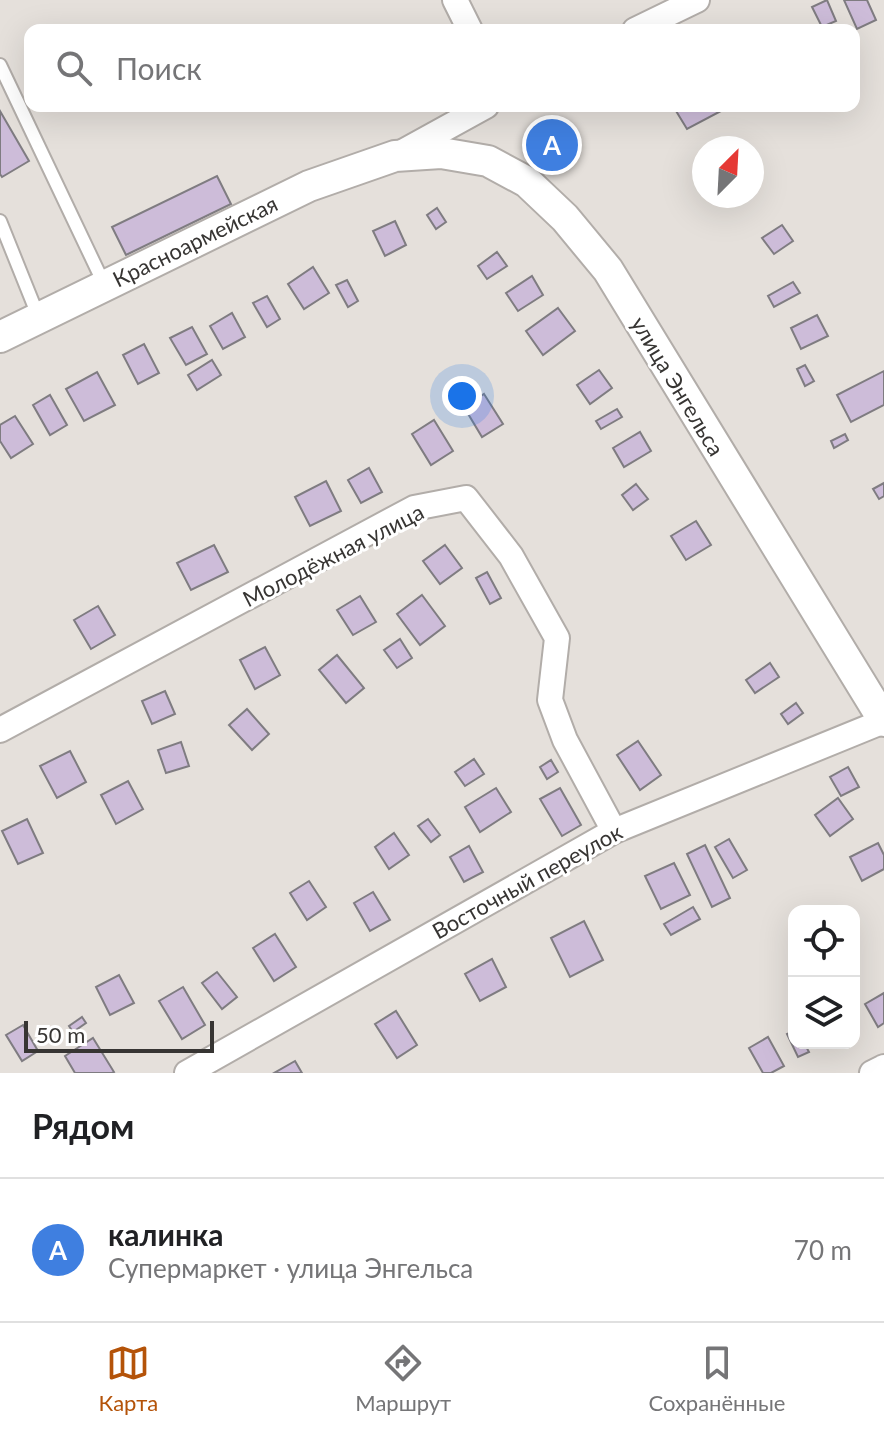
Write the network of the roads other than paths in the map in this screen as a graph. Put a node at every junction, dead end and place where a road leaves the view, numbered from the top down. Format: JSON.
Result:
{"nodes":[{"id":1,"x":455,"y":0,"type":"edge"},
{"id":2,"x":697,"y":0,"type":"edge"},
{"id":3,"x":467,"y":24,"type":"edge"},
{"id":4,"x":647,"y":24,"type":"edge"},
{"id":5,"x":0,"y":65,"type":"edge"},
{"id":6,"x":475,"y":112,"type":"edge"},
{"id":7,"x":395,"y":156,"type":"junction"},
{"id":8,"x":0,"y":221,"type":"edge"},
{"id":9,"x":105,"y":286,"type":"junction"},
{"id":10,"x":39,"y":318,"type":"junction"},
{"id":11,"x":0,"y":337,"type":"edge"},
{"id":12,"x":884,"y":721,"type":"edge"},
{"id":13,"x":0,"y":730,"type":"edge"},
{"id":14,"x":614,"y":831,"type":"junction"},
{"id":15,"x":884,"y":1067,"type":"edge"},
{"id":16,"x":187,"y":1073,"type":"edge"},
{"id":17,"x":872,"y":1073,"type":"edge"}],
"edges":[{"from":1,"to":3,"type":"street"},
{"from":2,"to":4,"type":"street"},
{"from":5,"to":9,"type":"lane"},
{"from":6,"to":7,"type":"street"},
{"from":7,"to":9,"type":"street","name":"Красноармейская"},
{"from":7,"to":12,"type":"street","name":"улица Энгельса"},
{"from":8,"to":10,"type":"lane"},
{"from":9,"to":10,"type":"street","name":"Красноармейская"},
{"from":10,"to":11,"type":"street","name":"Красноармейская"},
{"from":12,"to":14,"type":"street","name":"Восточный переулок"},
{"from":13,"to":14,"type":"street","name":"Молодёжная улица"},
{"from":14,"to":16,"type":"street","name":"Восточный переулок"},
{"from":15,"to":17,"type":"street"}]}
